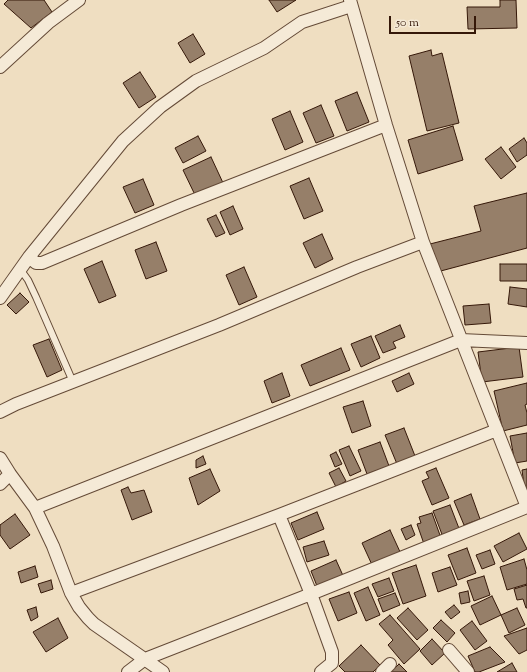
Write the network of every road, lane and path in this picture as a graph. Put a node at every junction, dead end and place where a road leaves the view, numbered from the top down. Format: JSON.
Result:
{"nodes":[{"id":1,"x":79,"y":0,"type":"edge"},
{"id":2,"x":350,"y":3,"type":"edge"},
{"id":3,"x":0,"y":67,"type":"edge"},
{"id":4,"x":386,"y":125,"type":"junction"},
{"id":5,"x":423,"y":242,"type":"junction"},
{"id":6,"x":29,"y":257,"type":"junction"},
{"id":7,"x":20,"y":269,"type":"junction"},
{"id":8,"x":0,"y":298,"type":"edge"},
{"id":9,"x":461,"y":340,"type":"junction"},
{"id":10,"x":527,"y":343,"type":"edge"},
{"id":11,"x":73,"y":382,"type":"junction"},
{"id":12,"x":0,"y":412,"type":"edge"},
{"id":13,"x":497,"y":430,"type":"junction"},
{"id":14,"x":0,"y":458,"type":"edge"},
{"id":15,"x":10,"y":474,"type":"junction"},
{"id":16,"x":0,"y":484,"type":"edge"},
{"id":17,"x":525,"y":495,"type":"edge"},
{"id":18,"x":36,"y":508,"type":"junction"},
{"id":19,"x":279,"y":515,"type":"junction"},
{"id":20,"x":71,"y":593,"type":"junction"},
{"id":21,"x":311,"y":594,"type":"junction"},
{"id":22,"x":449,"y":650,"type":"dead end"},
{"id":23,"x":145,"y":659,"type":"junction"},
{"id":24,"x":128,"y":672,"type":"edge"},
{"id":25,"x":163,"y":672,"type":"edge"},
{"id":26,"x":322,"y":672,"type":"edge"},
{"id":27,"x":468,"y":672,"type":"edge"}],
"edges":[{"from":1,"to":3,"type":"street"},
{"from":2,"to":4,"type":"street"},
{"from":2,"to":6,"type":"street"},
{"from":4,"to":5,"type":"street"},
{"from":4,"to":6,"type":"street"},
{"from":5,"to":9,"type":"street"},
{"from":5,"to":11,"type":"street"},
{"from":6,"to":7,"type":"street"},
{"from":7,"to":8,"type":"street"},
{"from":7,"to":11,"type":"lane"},
{"from":9,"to":10,"type":"street"},
{"from":9,"to":13,"type":"street"},
{"from":9,"to":18,"type":"street"},
{"from":11,"to":12,"type":"street"},
{"from":13,"to":17,"type":"street"},
{"from":13,"to":19,"type":"street"},
{"from":14,"to":15,"type":"street"},
{"from":15,"to":16,"type":"street"},
{"from":15,"to":18,"type":"street"},
{"from":17,"to":21,"type":"street"},
{"from":18,"to":20,"type":"street"},
{"from":19,"to":20,"type":"street"},
{"from":19,"to":21,"type":"street"},
{"from":20,"to":23,"type":"street"},
{"from":21,"to":23,"type":"street"},
{"from":21,"to":26,"type":"street"},
{"from":22,"to":27,"type":"street"},
{"from":23,"to":24,"type":"street"},
{"from":23,"to":25,"type":"street"}]}
